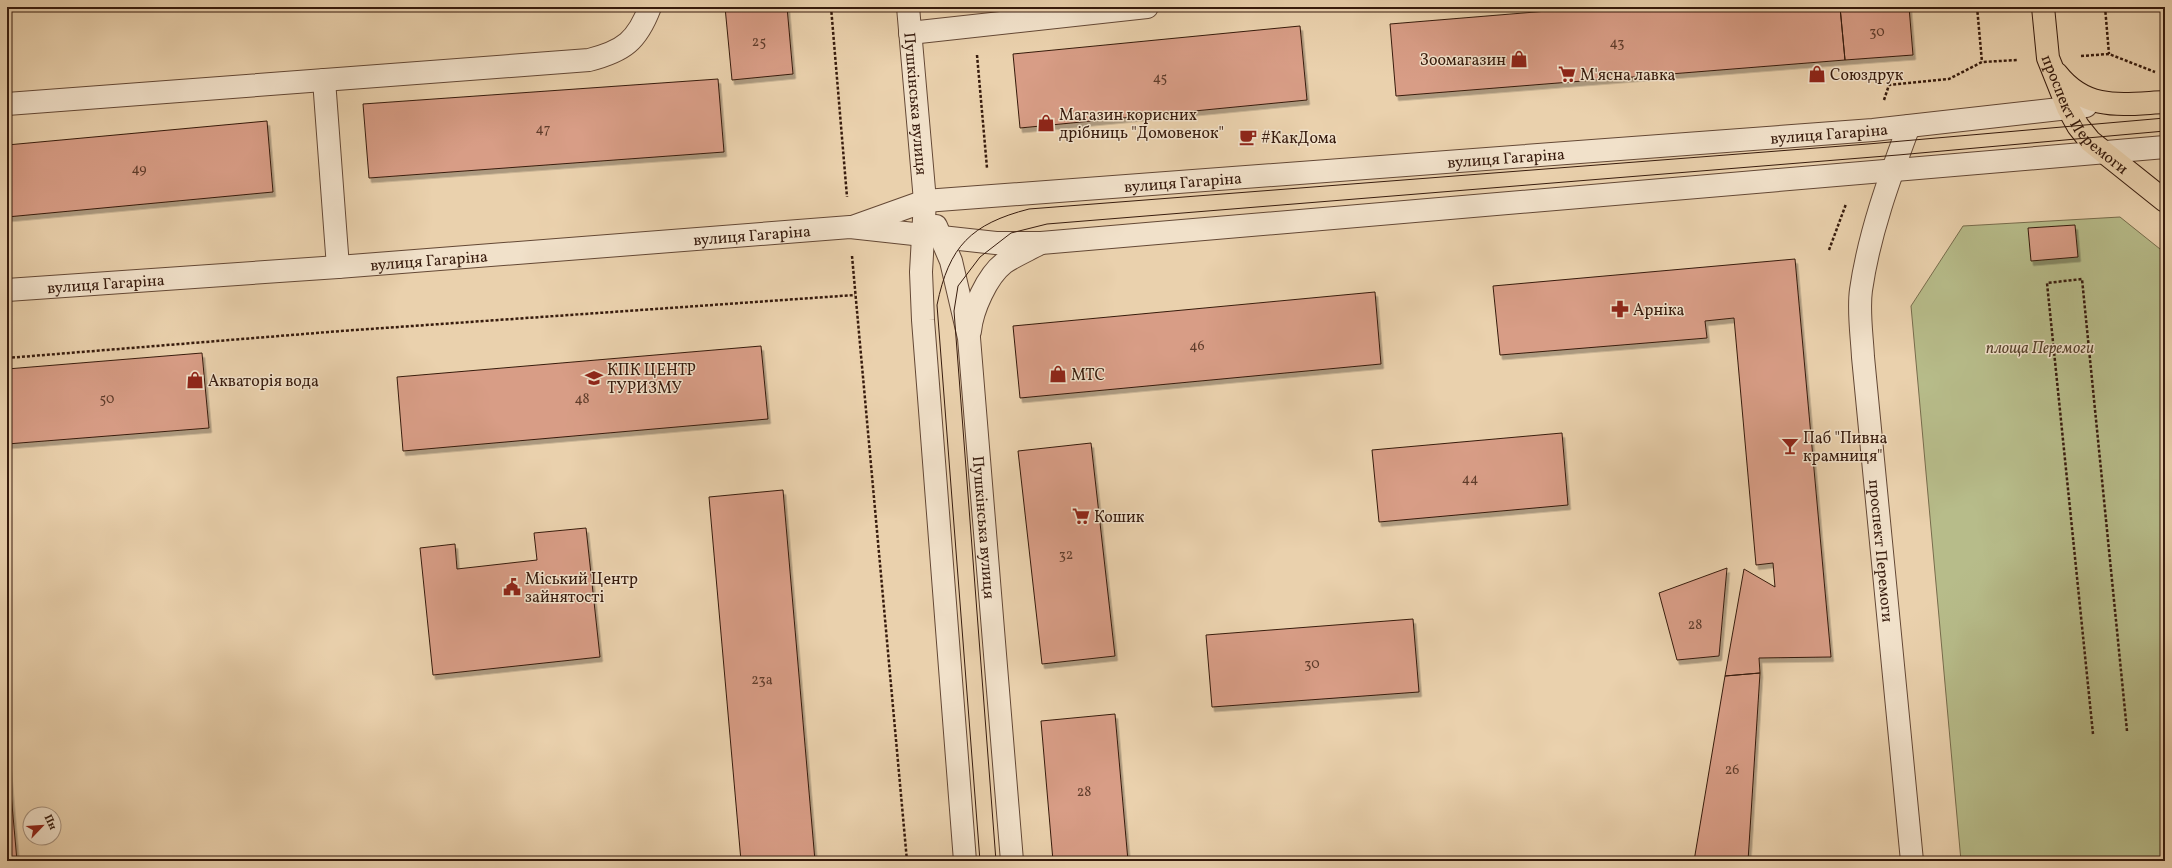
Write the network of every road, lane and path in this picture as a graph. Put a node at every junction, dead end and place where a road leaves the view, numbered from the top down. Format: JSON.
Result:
{"nodes":[{"id":1,"x":650,"y":7,"type":"edge"},
{"id":2,"x":831,"y":7,"type":"edge"},
{"id":3,"x":908,"y":7,"type":"edge"},
{"id":4,"x":1147,"y":7,"type":"edge"},
{"id":5,"x":1977,"y":7,"type":"edge"},
{"id":6,"x":2043,"y":7,"type":"edge"},
{"id":7,"x":2105,"y":7,"type":"edge"},
{"id":8,"x":975,"y":26,"type":"junction"},
{"id":9,"x":910,"y":33,"type":"junction"},
{"id":10,"x":2109,"y":54,"type":"junction"},
{"id":11,"x":2048,"y":58,"type":"junction"},
{"id":12,"x":1982,"y":62,"type":"junction"},
{"id":13,"x":2160,"y":71,"type":"dead end"},
{"id":14,"x":324,"y":80,"type":"junction"},
{"id":15,"x":1890,"y":85,"type":"dead end"},
{"id":16,"x":2165,"y":102,"type":"edge"},
{"id":17,"x":7,"y":104,"type":"edge"},
{"id":18,"x":2104,"y":104,"type":"junction"},
{"id":19,"x":2068,"y":108,"type":"junction"},
{"id":20,"x":1909,"y":126,"type":"junction"},
{"id":21,"x":2165,"y":147,"type":"edge"},
{"id":22,"x":2104,"y":152,"type":"junction"},
{"id":23,"x":1892,"y":170,"type":"junction"},
{"id":24,"x":990,"y":197,"type":"junction"},
{"id":25,"x":926,"y":201,"type":"junction"},
{"id":26,"x":2165,"y":201,"type":"edge"},
{"id":27,"x":850,"y":228,"type":"junction"},
{"id":28,"x":932,"y":237,"type":"junction"},
{"id":29,"x":1041,"y":243,"type":"junction"},
{"id":30,"x":338,"y":267,"type":"junction"},
{"id":31,"x":7,"y":290,"type":"edge"},
{"id":32,"x":855,"y":295,"type":"junction"},
{"id":33,"x":969,"y":338,"type":"junction"},
{"id":34,"x":7,"y":358,"type":"edge"},
{"id":35,"x":2127,"y":731,"type":"dead end"},
{"id":36,"x":2093,"y":734,"type":"dead end"},
{"id":37,"x":907,"y":861,"type":"edge"},
{"id":38,"x":965,"y":861,"type":"edge"},
{"id":39,"x":1012,"y":861,"type":"edge"},
{"id":40,"x":1912,"y":861,"type":"edge"}],
"edges":[{"from":1,"to":14,"type":"street"},
{"from":2,"to":27,"type":"path"},
{"from":3,"to":9,"type":"street","name":"Пушкінська вулиця"},
{"from":4,"to":8,"type":"street"},
{"from":5,"to":12,"type":"path"},
{"from":6,"to":11,"type":"main road","name":"проспект Перемоги"},
{"from":7,"to":10,"type":"path"},
{"from":8,"to":9,"type":"street"},
{"from":8,"to":24,"type":"path"},
{"from":9,"to":25,"type":"street","name":"Пушкінська вулиця"},
{"from":10,"to":11,"type":"path"},
{"from":10,"to":13,"type":"path"},
{"from":11,"to":12,"type":"path"},
{"from":11,"to":18,"type":"main road"},
{"from":11,"to":19,"type":"main road","name":"проспект Перемоги"},
{"from":12,"to":15,"type":"path"},
{"from":14,"to":17,"type":"street"},
{"from":14,"to":30,"type":"street"},
{"from":16,"to":18,"type":"main road","name":"вулиця Гагаріна"},
{"from":18,"to":19,"type":"street","name":"вулиця Гагаріна"},
{"from":19,"to":20,"type":"street","name":"вулиця Гагаріна"},
{"from":19,"to":22,"type":"main road","name":"проспект Перемоги"},
{"from":20,"to":23,"type":"street","name":"проспект Перемоги"},
{"from":20,"to":24,"type":"street","name":"вулиця Гагаріна"},
{"from":21,"to":22,"type":"street","name":"вулиця Гагаріна"},
{"from":22,"to":23,"type":"street","name":"вулиця Гагаріна"},
{"from":22,"to":26,"type":"main road","name":"проспект Перемоги"},
{"from":23,"to":29,"type":"street","name":"вулиця Гагаріна"},
{"from":23,"to":40,"type":"street","name":"проспект Перемоги"},
{"from":24,"to":25,"type":"street","name":"вулиця Гагаріна"},
{"from":25,"to":27,"type":"street","name":"вулиця Гагаріна"},
{"from":25,"to":28,"type":"street","name":"Пушкінська вулиця"},
{"from":27,"to":28,"type":"street","name":"вулиця Гагаріна"},
{"from":27,"to":30,"type":"street","name":"вулиця Гагаріна"},
{"from":27,"to":32,"type":"path"},
{"from":28,"to":29,"type":"street","name":"вулиця Гагаріна"},
{"from":28,"to":33,"type":"street","name":"Пушкінська вулиця"},
{"from":28,"to":38,"type":"street","name":"Пушкінська вулиця"},
{"from":29,"to":33,"type":"street"},
{"from":30,"to":31,"type":"street","name":"вулиця Гагаріна"},
{"from":32,"to":34,"type":"path"},
{"from":32,"to":37,"type":"path"},
{"from":33,"to":39,"type":"street","name":"Пушкінська вулиця"},
{"from":35,"to":36,"type":"path"}]}
